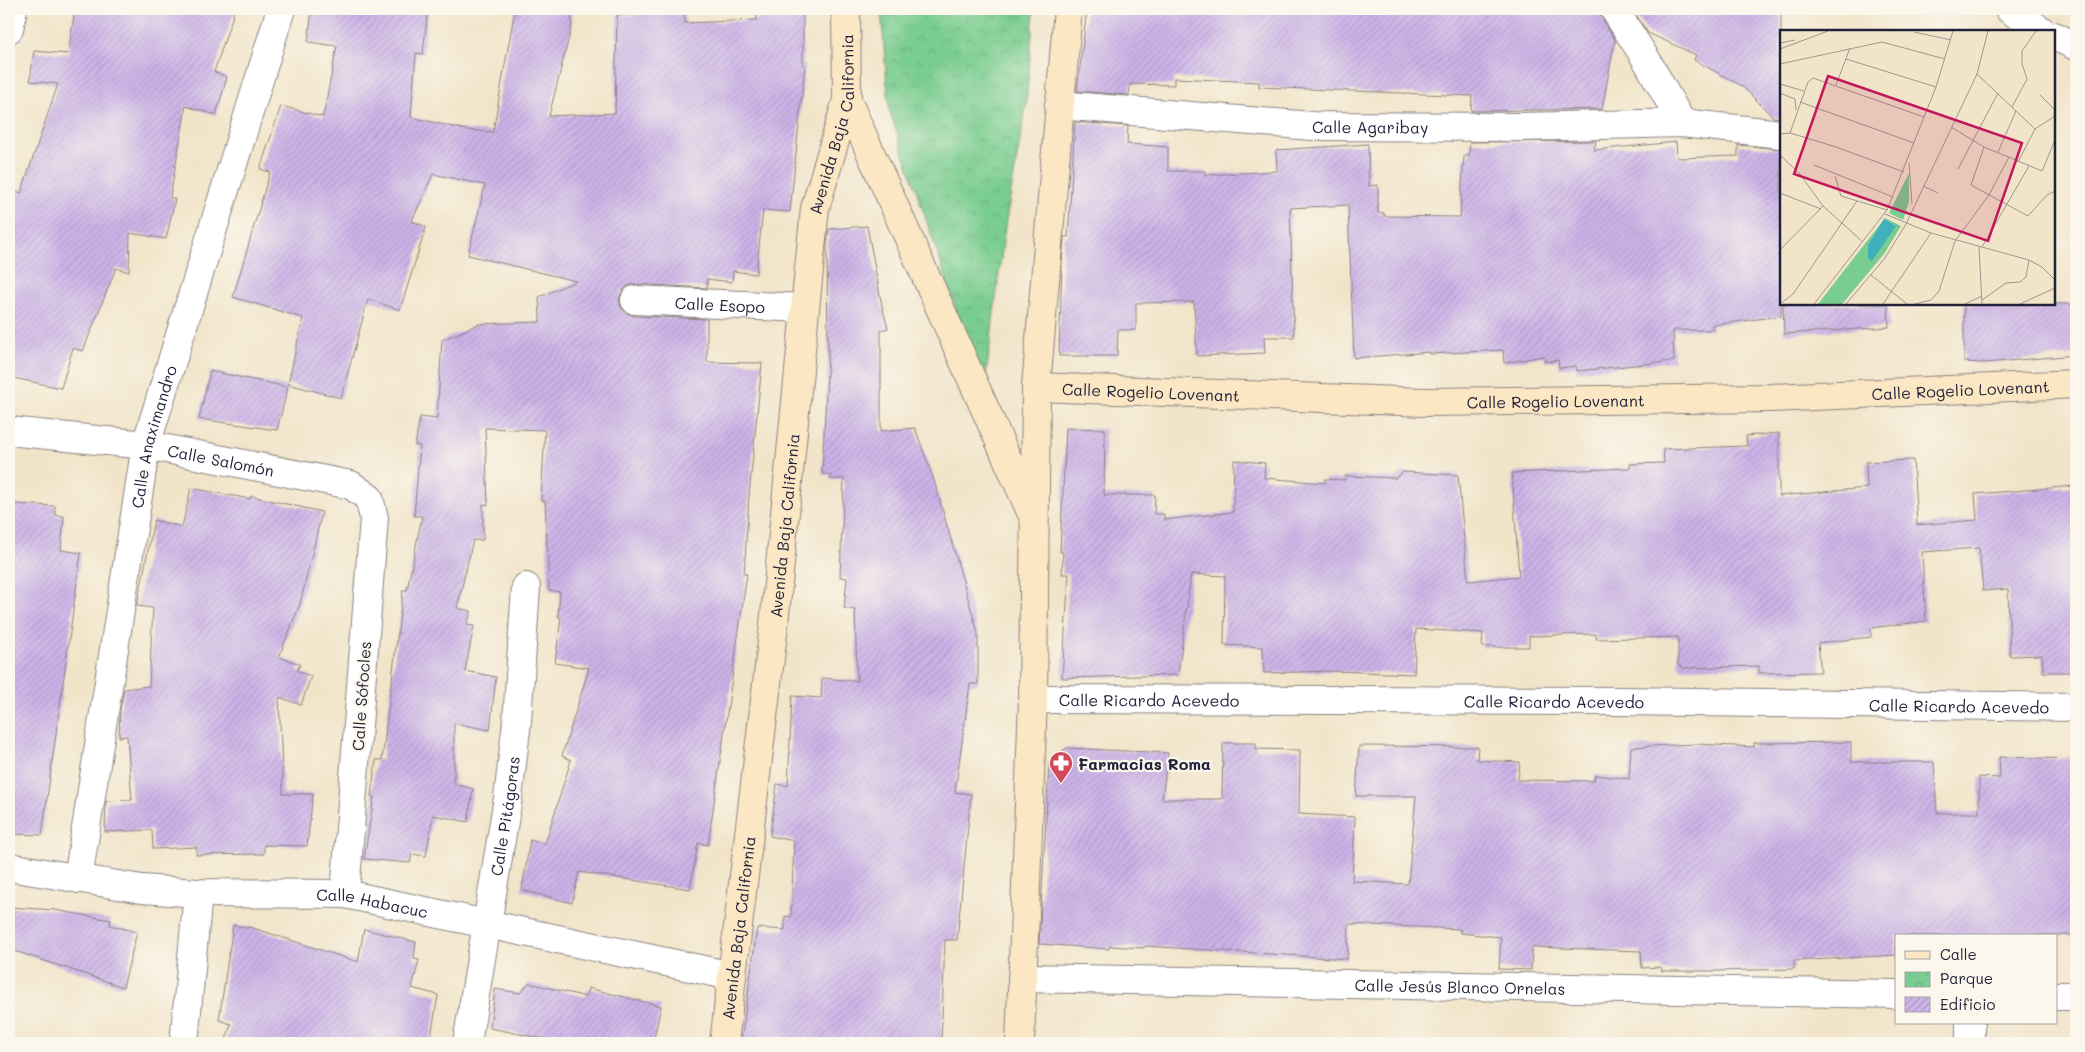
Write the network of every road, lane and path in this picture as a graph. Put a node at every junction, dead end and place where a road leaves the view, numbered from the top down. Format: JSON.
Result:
{"nodes":[{"id":1,"x":13,"y":9,"type":"edge"},
{"id":2,"x":281,"y":9,"type":"edge"},
{"id":3,"x":846,"y":9,"type":"edge"},
{"id":4,"x":1068,"y":9,"type":"edge"},
{"id":5,"x":1614,"y":9,"type":"edge"},
{"id":6,"x":2009,"y":9,"type":"edge"},
{"id":7,"x":9,"y":29,"type":"edge"},
{"id":8,"x":2040,"y":30,"type":"edge"},
{"id":9,"x":2055,"y":36,"type":"edge"},
{"id":10,"x":2076,"y":46,"type":"edge"},
{"id":11,"x":846,"y":100,"type":"junction"},
{"id":12,"x":1059,"y":105,"type":"junction"},
{"id":13,"x":1682,"y":123,"type":"junction"},
{"id":14,"x":1780,"y":134,"type":"edge"},
{"id":15,"x":635,"y":300,"type":"dead end"},
{"id":16,"x":804,"y":308,"type":"junction"},
{"id":17,"x":2076,"y":384,"type":"edge"},
{"id":18,"x":1036,"y":388,"type":"junction"},
{"id":19,"x":9,"y":431,"type":"edge"},
{"id":20,"x":146,"y":445,"type":"junction"},
{"id":21,"x":368,"y":498,"type":"joint"},
{"id":22,"x":1036,"y":524,"type":"junction"},
{"id":23,"x":526,"y":587,"type":"dead end"},
{"id":24,"x":1033,"y":699,"type":"junction"},
{"id":25,"x":2076,"y":707,"type":"edge"},
{"id":26,"x":9,"y":867,"type":"edge"},
{"id":27,"x":78,"y":879,"type":"junction"},
{"id":28,"x":198,"y":892,"type":"junction"},
{"id":29,"x":345,"y":894,"type":"junction"},
{"id":30,"x":486,"y":926,"type":"junction"},
{"id":31,"x":732,"y":976,"type":"junction"},
{"id":32,"x":1022,"y":978,"type":"junction"},
{"id":33,"x":1895,"y":994,"type":"edge"},
{"id":34,"x":2058,"y":996,"type":"edge"},
{"id":35,"x":2076,"y":996,"type":"edge"},
{"id":36,"x":1970,"y":1024,"type":"edge"},
{"id":37,"x":184,"y":1043,"type":"edge"},
{"id":38,"x":467,"y":1043,"type":"edge"},
{"id":39,"x":724,"y":1043,"type":"edge"},
{"id":40,"x":1020,"y":1043,"type":"edge"},
{"id":41,"x":1970,"y":1043,"type":"edge"}],
"edges":[{"from":1,"to":7,"type":"street"},
{"from":2,"to":20,"type":"street","name":"Calle Anaximandro"},
{"from":3,"to":11,"type":"main road","name":"Avenida Baja California"},
{"from":4,"to":12,"type":"main road"},
{"from":5,"to":13,"type":"street"},
{"from":6,"to":8,"type":"street"},
{"from":9,"to":10,"type":"street"},
{"from":11,"to":16,"type":"main road","name":"Avenida Baja California"},
{"from":11,"to":22,"type":"main road"},
{"from":12,"to":13,"type":"street","name":"Calle Agaribay"},
{"from":12,"to":18,"type":"main road"},
{"from":13,"to":14,"type":"street","name":"Calle Agaribay"},
{"from":15,"to":16,"type":"street","name":"Calle Esopo"},
{"from":16,"to":31,"type":"main road","name":"Avenida Baja California"},
{"from":17,"to":18,"type":"main road","name":"Calle Rogelio Lovenant"},
{"from":18,"to":22,"type":"main road"},
{"from":19,"to":20,"type":"street","name":"Calle Salomón"},
{"from":20,"to":21,"type":"street","name":"Calle Salomón"},
{"from":20,"to":27,"type":"street","name":"Calle Anaximandro"},
{"from":21,"to":29,"type":"street","name":"Calle Sófocles"},
{"from":22,"to":24,"type":"main road"},
{"from":23,"to":30,"type":"street","name":"Calle Pitágoras"},
{"from":24,"to":25,"type":"street","name":"Calle Ricardo Acevedo"},
{"from":24,"to":32,"type":"main road"},
{"from":26,"to":27,"type":"street","name":"Calle Habacuc"},
{"from":27,"to":28,"type":"street","name":"Calle Habacuc"},
{"from":28,"to":29,"type":"street","name":"Calle Habacuc"},
{"from":28,"to":37,"type":"street"},
{"from":29,"to":30,"type":"street","name":"Calle Habacuc"},
{"from":30,"to":31,"type":"street","name":"Calle Habacuc"},
{"from":30,"to":38,"type":"street","name":"Calle Pitágoras"},
{"from":31,"to":39,"type":"main road","name":"Avenida Baja California"},
{"from":32,"to":33,"type":"street","name":"Calle Jesús Blanco Ornelas"},
{"from":32,"to":40,"type":"main road"},
{"from":34,"to":35,"type":"street"},
{"from":36,"to":41,"type":"street"}]}
